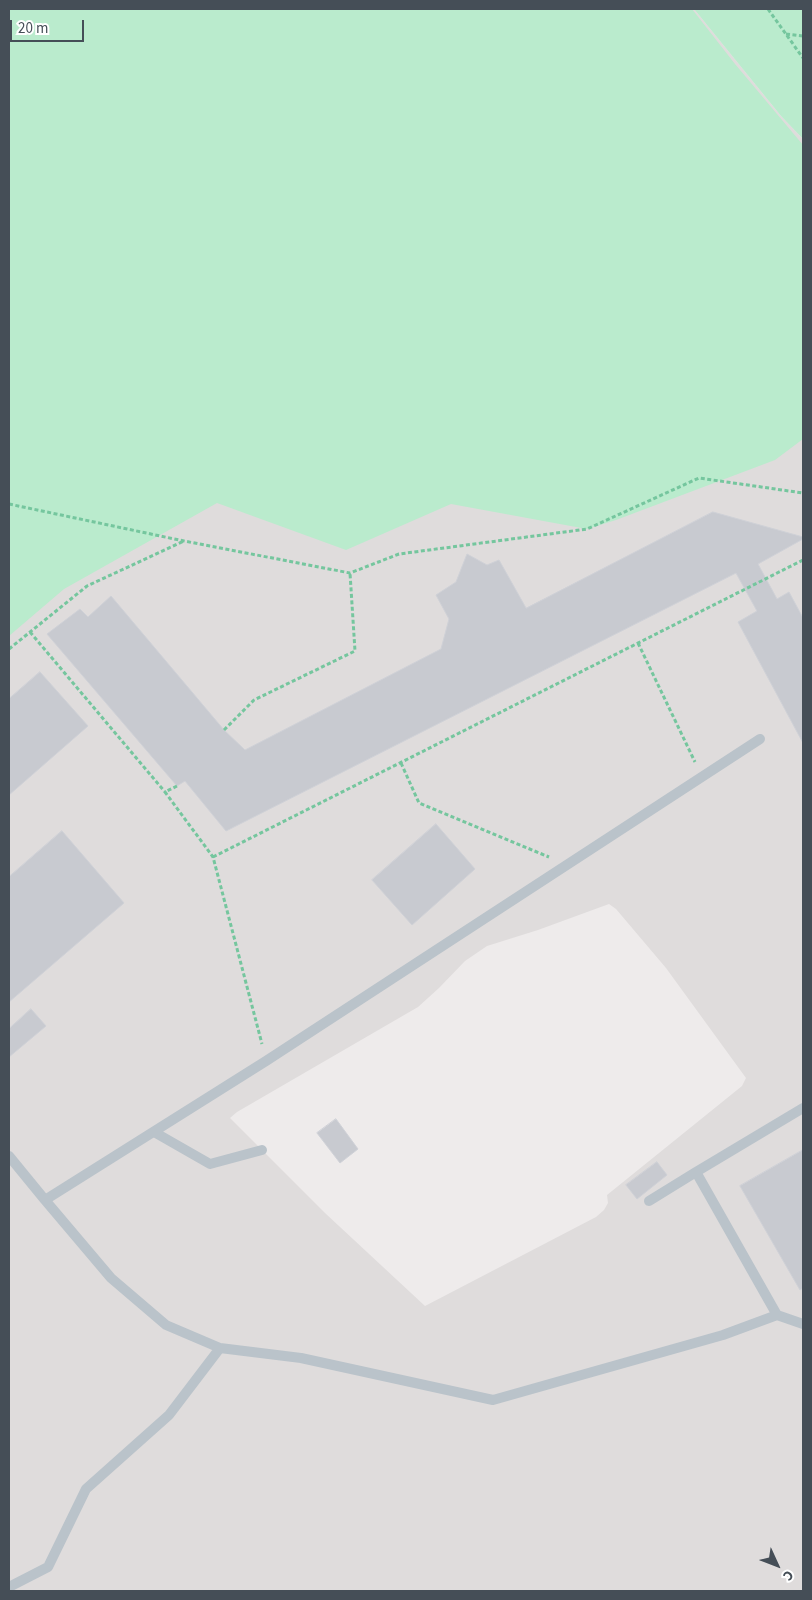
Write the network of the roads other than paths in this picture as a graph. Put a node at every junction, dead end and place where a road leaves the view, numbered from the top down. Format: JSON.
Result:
{"nodes":[{"id":1,"x":760,"y":739,"type":"dead end"},
{"id":2,"x":803,"y":1108,"type":"edge"},
{"id":3,"x":154,"y":1132,"type":"junction"},
{"id":4,"x":262,"y":1150,"type":"dead end"},
{"id":5,"x":9,"y":1156,"type":"edge"},
{"id":6,"x":696,"y":1172,"type":"junction"},
{"id":7,"x":45,"y":1200,"type":"junction"},
{"id":8,"x":649,"y":1201,"type":"dead end"},
{"id":9,"x":777,"y":1315,"type":"junction"},
{"id":10,"x":803,"y":1324,"type":"edge"},
{"id":11,"x":220,"y":1348,"type":"junction"},
{"id":12,"x":9,"y":1587,"type":"edge"}],
"edges":[{"from":1,"to":3,"type":"lane"},
{"from":2,"to":6,"type":"lane"},
{"from":3,"to":4,"type":"lane"},
{"from":3,"to":7,"type":"lane"},
{"from":5,"to":7,"type":"lane"},
{"from":6,"to":8,"type":"lane"},
{"from":6,"to":9,"type":"lane"},
{"from":7,"to":11,"type":"lane"},
{"from":9,"to":10,"type":"lane"},
{"from":9,"to":11,"type":"lane"},
{"from":11,"to":12,"type":"lane"}]}
